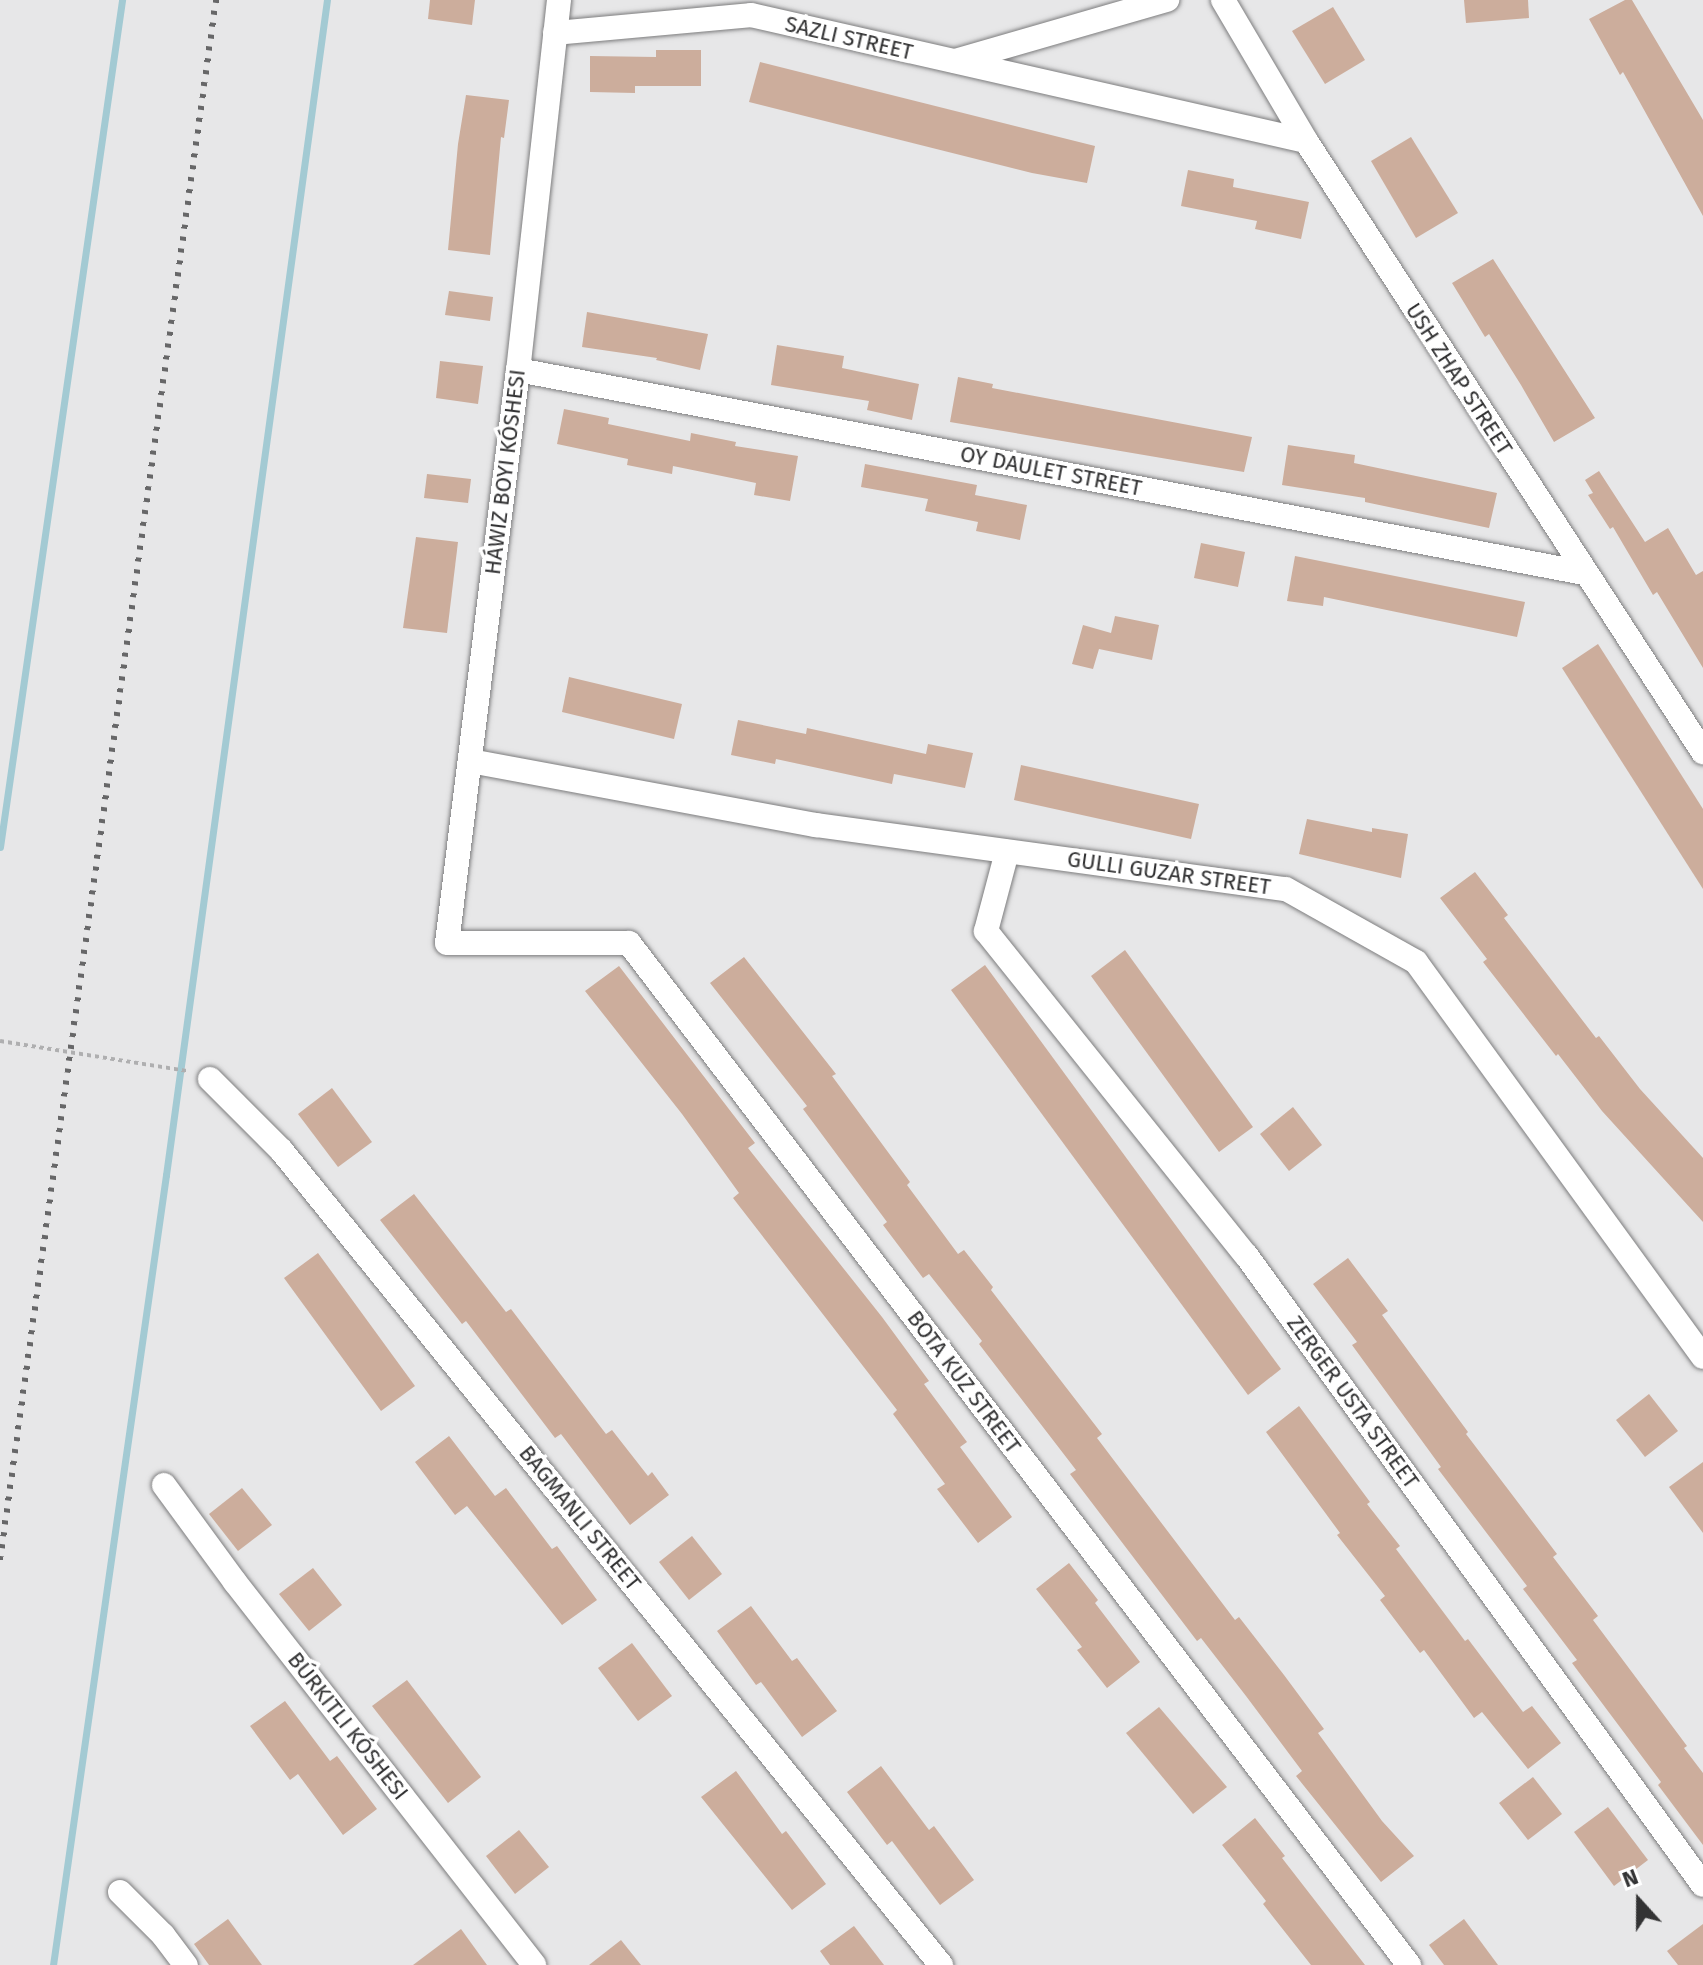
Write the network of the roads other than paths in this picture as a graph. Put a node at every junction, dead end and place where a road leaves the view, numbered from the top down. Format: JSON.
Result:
{"nodes":[{"id":1,"x":559,"y":0,"type":"edge"},
{"id":2,"x":1167,"y":0,"type":"edge"},
{"id":3,"x":1223,"y":0,"type":"edge"},
{"id":4,"x":555,"y":33,"type":"junction"},
{"id":5,"x":953,"y":61,"type":"junction"},
{"id":6,"x":1306,"y":141,"type":"junction"},
{"id":7,"x":518,"y":370,"type":"junction"},
{"id":8,"x":1584,"y":573,"type":"junction"},
{"id":9,"x":1703,"y":752,"type":"edge"},
{"id":10,"x":470,"y":761,"type":"junction"},
{"id":11,"x":1007,"y":852,"type":"junction"},
{"id":12,"x":210,"y":1079,"type":"road end"},
{"id":13,"x":1703,"y":1357,"type":"edge"},
{"id":14,"x":164,"y":1485,"type":"dead end"},
{"id":15,"x":1703,"y":1885,"type":"edge"},
{"id":16,"x":120,"y":1892,"type":"dead end"},
{"id":17,"x":186,"y":1965,"type":"edge"},
{"id":18,"x":534,"y":1965,"type":"edge"},
{"id":19,"x":941,"y":1965,"type":"edge"},
{"id":20,"x":1409,"y":1965,"type":"edge"}],
"edges":[{"from":1,"to":4,"type":"street"},
{"from":2,"to":5,"type":"street","name":"SAZLI STREET"},
{"from":3,"to":6,"type":"street","name":"USH ZHAP STREET"},
{"from":4,"to":5,"type":"street","name":"SAZLI STREET"},
{"from":4,"to":7,"type":"street"},
{"from":5,"to":6,"type":"street","name":"SAZLI STREET"},
{"from":6,"to":8,"type":"street","name":"USH ZHAP STREET"},
{"from":7,"to":8,"type":"street","name":"OY DAULET STREET"},
{"from":7,"to":10,"type":"street"},
{"from":8,"to":9,"type":"street","name":"USH ZHAP STREET"},
{"from":10,"to":11,"type":"street","name":"GULLI GUZAR STREET"},
{"from":10,"to":20,"type":"street","name":"BOTA KUZ STREET"},
{"from":11,"to":13,"type":"street","name":"GULLI GUZAR STREET"},
{"from":11,"to":15,"type":"street","name":"ZERGER USTA STREET"},
{"from":12,"to":19,"type":"street","name":"BAGMANLI STREET"},
{"from":14,"to":18,"type":"street","name":"BÚRKITLI KÓSHESI"},
{"from":16,"to":17,"type":"street"}]}
